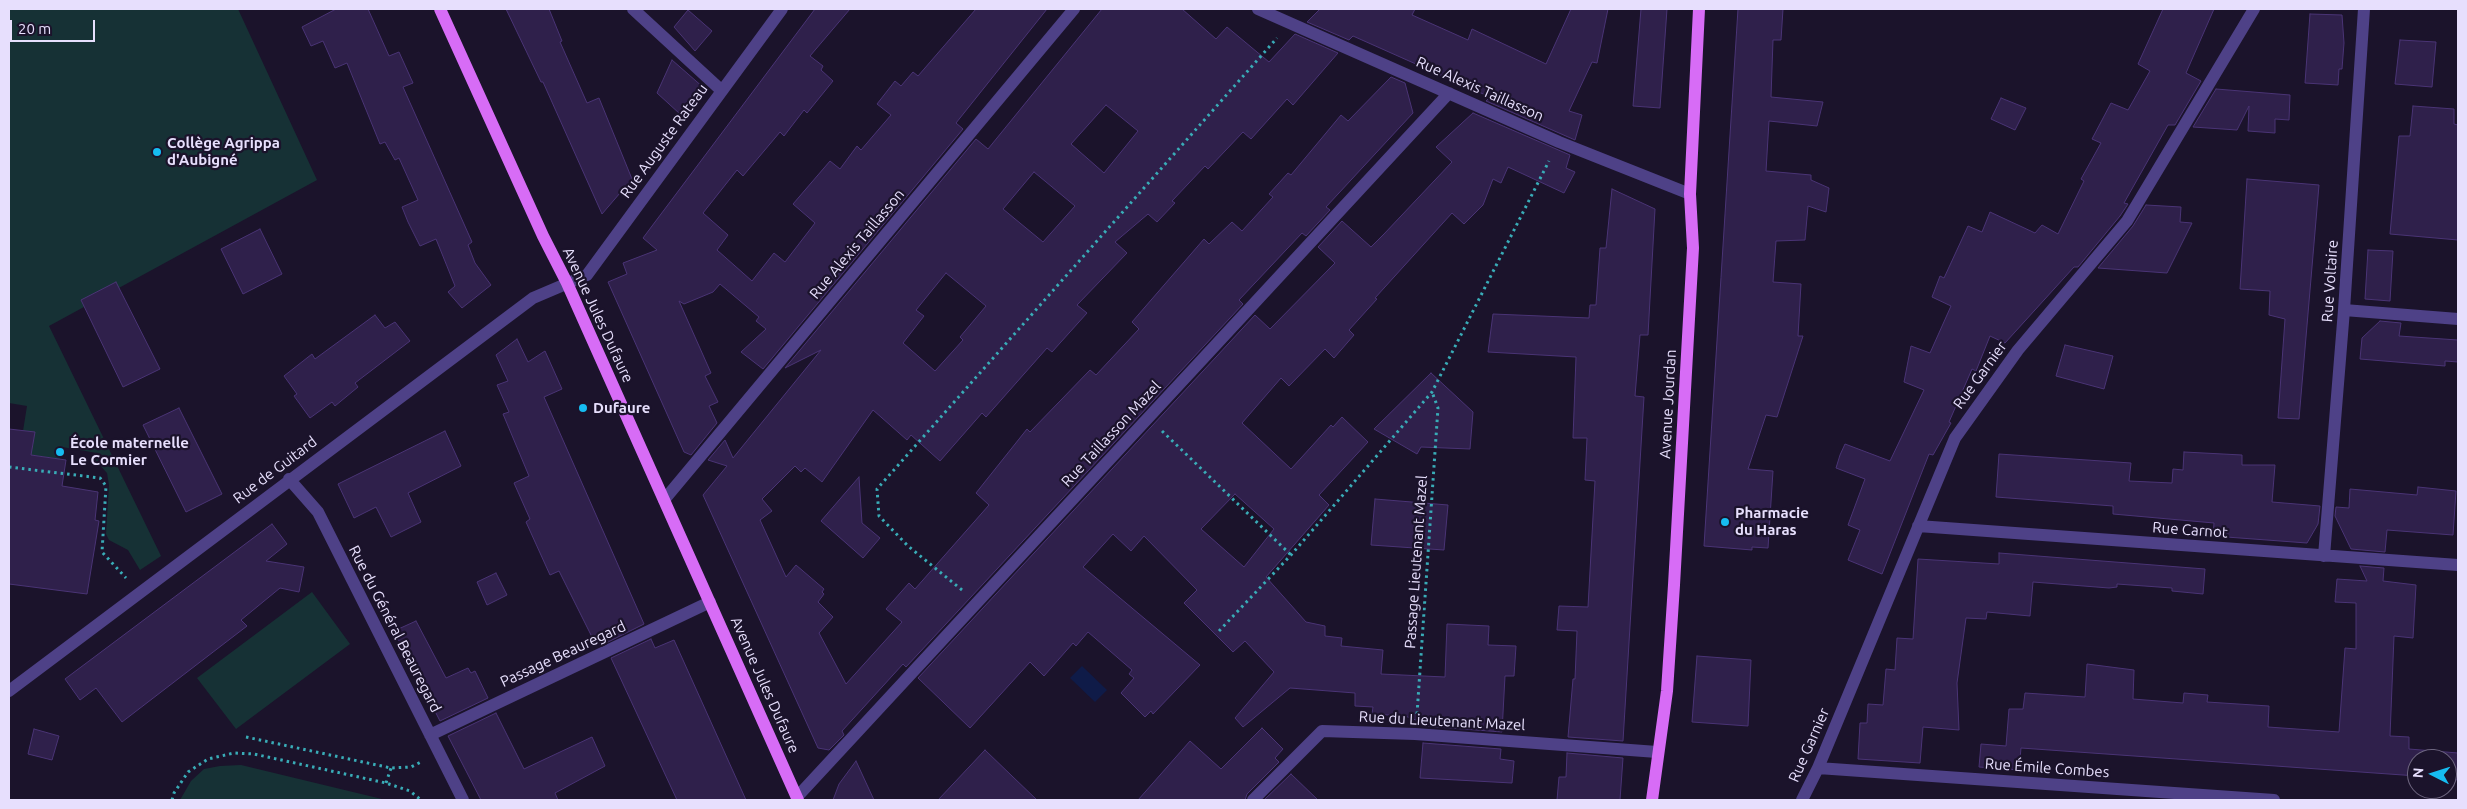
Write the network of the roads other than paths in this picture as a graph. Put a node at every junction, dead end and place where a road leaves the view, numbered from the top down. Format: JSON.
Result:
{"nodes":[{"id":1,"x":440,"y":9,"type":"edge"},
{"id":2,"x":633,"y":9,"type":"edge"},
{"id":3,"x":782,"y":9,"type":"edge"},
{"id":4,"x":1074,"y":9,"type":"edge"},
{"id":5,"x":1258,"y":9,"type":"edge"},
{"id":6,"x":1699,"y":9,"type":"edge"},
{"id":7,"x":2254,"y":9,"type":"edge"},
{"id":8,"x":2364,"y":9,"type":"edge"},
{"id":9,"x":721,"y":90,"type":"junction"},
{"id":10,"x":1449,"y":94,"type":"junction"},
{"id":11,"x":1690,"y":194,"type":"junction"},
{"id":12,"x":567,"y":283,"type":"junction"},
{"id":13,"x":2344,"y":310,"type":"junction"},
{"id":14,"x":2458,"y":319,"type":"edge"},
{"id":15,"x":289,"y":480,"type":"junction"},
{"id":16,"x":664,"y":500,"type":"junction"},
{"id":17,"x":1918,"y":526,"type":"junction"},
{"id":18,"x":2324,"y":556,"type":"junction"},
{"id":19,"x":2458,"y":565,"type":"edge"},
{"id":20,"x":710,"y":602,"type":"junction"},
{"id":21,"x":9,"y":691,"type":"edge"},
{"id":22,"x":430,"y":735,"type":"junction"},
{"id":23,"x":1657,"y":752,"type":"junction"},
{"id":24,"x":1818,"y":768,"type":"junction"},
{"id":25,"x":798,"y":799,"type":"edge"},
{"id":26,"x":463,"y":800,"type":"edge"},
{"id":27,"x":1253,"y":800,"type":"edge"},
{"id":28,"x":1652,"y":800,"type":"edge"},
{"id":29,"x":1802,"y":800,"type":"edge"},
{"id":30,"x":2274,"y":800,"type":"edge"}],
"edges":[{"from":1,"to":12,"type":"main road","name":"Avenue Jules Dufaure"},
{"from":2,"to":9,"type":"street"},
{"from":3,"to":9,"type":"street","name":"Rue Auguste Rateau"},
{"from":4,"to":16,"type":"street","name":"Rue Alexis Taillasson"},
{"from":5,"to":10,"type":"street","name":"Rue Alexis Taillasson"},
{"from":6,"to":11,"type":"main road","name":"Avenue Jourdan"},
{"from":7,"to":17,"type":"street","name":"Rue Garnier"},
{"from":8,"to":13,"type":"street","name":"Rue Voltaire"},
{"from":9,"to":12,"type":"street","name":"Rue Auguste Rateau"},
{"from":10,"to":11,"type":"street","name":"Rue Alexis Taillasson"},
{"from":10,"to":25,"type":"street","name":"Rue Taillasson Mazel"},
{"from":11,"to":23,"type":"main road","name":"Avenue Jourdan"},
{"from":12,"to":15,"type":"street","name":"Rue de Guitard"},
{"from":12,"to":16,"type":"main road","name":"Avenue Jules Dufaure"},
{"from":13,"to":14,"type":"street"},
{"from":13,"to":18,"type":"street","name":"Rue Voltaire"},
{"from":15,"to":21,"type":"street","name":"Rue de Guitard"},
{"from":15,"to":22,"type":"street","name":"Rue du Général Beauregard"},
{"from":16,"to":20,"type":"main road","name":"Avenue Jules Dufaure"},
{"from":17,"to":18,"type":"street","name":"Rue Carnot"},
{"from":17,"to":24,"type":"street","name":"Rue Garnier"},
{"from":18,"to":19,"type":"street","name":"Rue Carnot"},
{"from":20,"to":22,"type":"street","name":"Passage Beauregard"},
{"from":20,"to":25,"type":"main road","name":"Avenue Jules Dufaure"},
{"from":22,"to":26,"type":"street","name":"Rue du Général Beauregard"},
{"from":23,"to":27,"type":"street","name":"Rue du Lieutenant Mazel"},
{"from":23,"to":28,"type":"main road","name":"Avenue Jourdan"},
{"from":24,"to":29,"type":"street","name":"Rue Garnier"},
{"from":24,"to":30,"type":"street","name":"Rue Émile Combes"}]}
